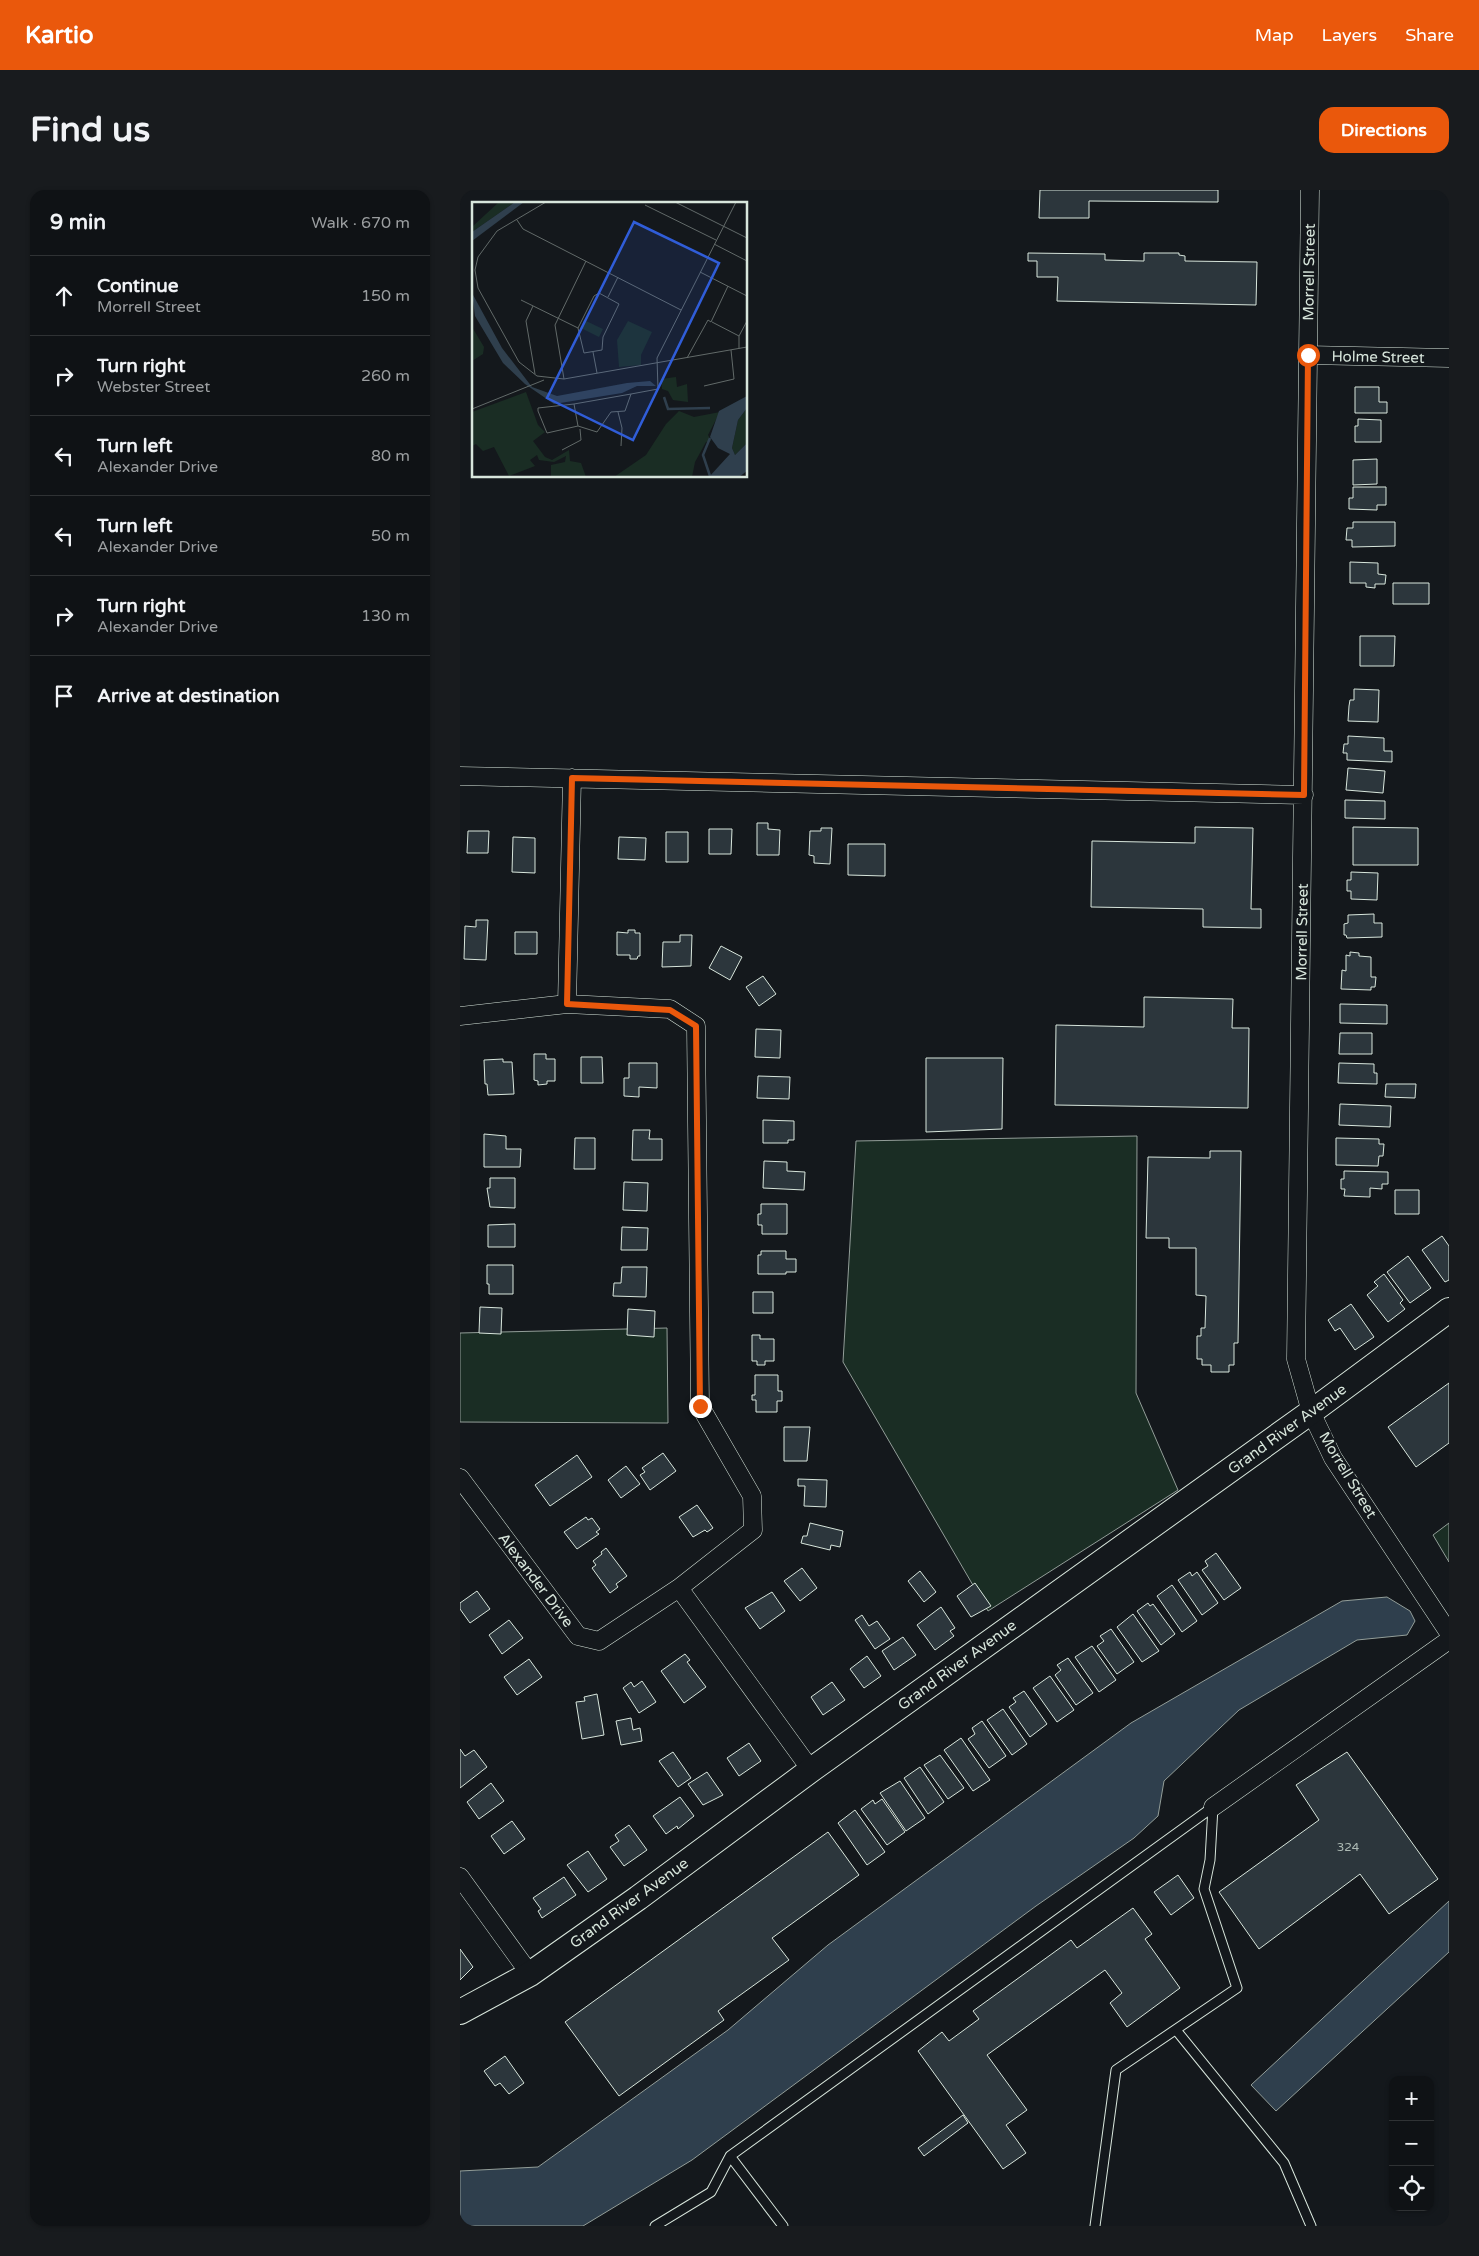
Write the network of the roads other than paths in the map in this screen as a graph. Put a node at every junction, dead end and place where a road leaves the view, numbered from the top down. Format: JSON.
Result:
{"nodes":[{"id":1,"x":1310,"y":190,"type":"edge"},
{"id":2,"x":1308,"y":355,"type":"junction"},
{"id":3,"x":1449,"y":358,"type":"edge"},
{"id":4,"x":460,"y":776,"type":"edge"},
{"id":5,"x":572,"y":778,"type":"junction"},
{"id":6,"x":1304,"y":795,"type":"junction"},
{"id":7,"x":567,"y":1004,"type":"junction"},
{"id":8,"x":460,"y":1016,"type":"edge"},
{"id":9,"x":1449,"y":1310,"type":"edge"},
{"id":10,"x":1311,"y":1412,"type":"junction"},
{"id":11,"x":460,"y":1478,"type":"edge"},
{"id":12,"x":679,"y":1588,"type":"junction"},
{"id":13,"x":1449,"y":1633,"type":"edge"},
{"id":14,"x":1449,"y":1640,"type":"edge"},
{"id":15,"x":811,"y":1770,"type":"junction"},
{"id":16,"x":1214,"y":1807,"type":"junction"},
{"id":17,"x":460,"y":1877,"type":"edge"},
{"id":18,"x":530,"y":1974,"type":"junction"},
{"id":19,"x":460,"y":2012,"type":"edge"},
{"id":20,"x":1176,"y":2030,"type":"junction"},
{"id":21,"x":730,"y":2156,"type":"junction"},
{"id":22,"x":655,"y":2226,"type":"edge"},
{"id":23,"x":783,"y":2226,"type":"edge"},
{"id":24,"x":1095,"y":2226,"type":"edge"},
{"id":25,"x":1311,"y":2226,"type":"edge"}],
"edges":[{"from":1,"to":2,"type":"street","name":"Morrell Street"},
{"from":2,"to":3,"type":"street","name":"Holme Street"},
{"from":2,"to":6,"type":"street","name":"Morrell Street"},
{"from":4,"to":5,"type":"street"},
{"from":5,"to":6,"type":"street"},
{"from":5,"to":7,"type":"street"},
{"from":6,"to":10,"type":"street","name":"Morrell Street"},
{"from":7,"to":8,"type":"street","name":"Alexander Drive"},
{"from":7,"to":12,"type":"street","name":"Alexander Drive"},
{"from":9,"to":10,"type":"street","name":"Grand River Avenue"},
{"from":10,"to":13,"type":"street","name":"Morrell Street"},
{"from":10,"to":15,"type":"street","name":"Grand River Avenue"},
{"from":11,"to":12,"type":"street","name":"Alexander Drive"},
{"from":12,"to":15,"type":"street"},
{"from":14,"to":16,"type":"street"},
{"from":15,"to":18,"type":"street","name":"Grand River Avenue"},
{"from":16,"to":20,"type":"lane"},
{"from":16,"to":21,"type":"lane"},
{"from":17,"to":18,"type":"street"},
{"from":18,"to":19,"type":"street","name":"Grand River Avenue"},
{"from":20,"to":24,"type":"lane"},
{"from":20,"to":25,"type":"lane"},
{"from":21,"to":22,"type":"lane"},
{"from":21,"to":23,"type":"lane"}]}
